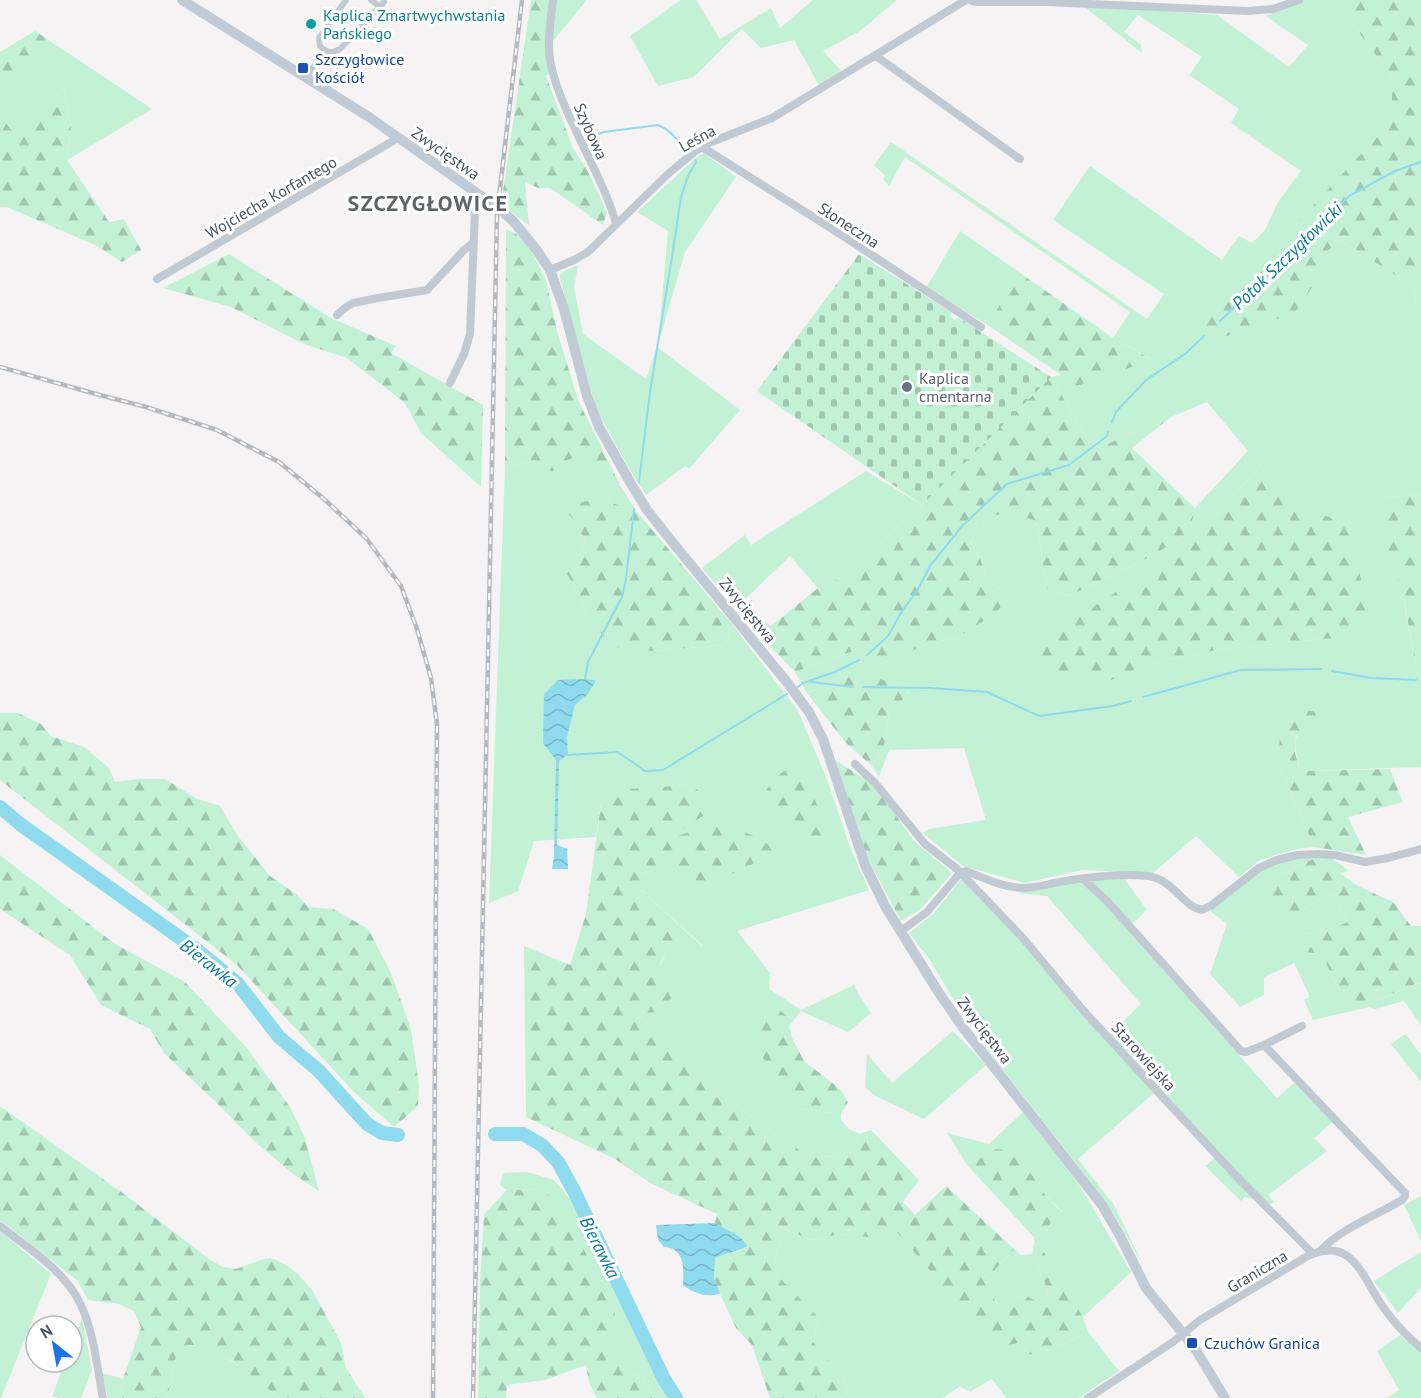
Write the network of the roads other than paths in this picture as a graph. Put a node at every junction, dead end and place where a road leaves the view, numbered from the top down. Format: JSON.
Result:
{"nodes":[{"id":1,"x":182,"y":0,"type":"edge"},
{"id":2,"x":346,"y":0,"type":"edge"},
{"id":3,"x":371,"y":0,"type":"edge"},
{"id":4,"x":553,"y":0,"type":"edge"},
{"id":5,"x":968,"y":0,"type":"edge"},
{"id":6,"x":1299,"y":0,"type":"edge"},
{"id":7,"x":325,"y":51,"type":"junction"},
{"id":8,"x":876,"y":56,"type":"junction"},
{"id":9,"x":306,"y":77,"type":"junction"},
{"id":10,"x":398,"y":138,"type":"junction"},
{"id":11,"x":702,"y":147,"type":"junction"},
{"id":12,"x":1020,"y":159,"type":"dead end"},
{"id":13,"x":479,"y":195,"type":"junction"},
{"id":14,"x":616,"y":223,"type":"junction"},
{"id":15,"x":473,"y":243,"type":"junction"},
{"id":16,"x":550,"y":270,"type":"junction"},
{"id":17,"x":157,"y":279,"type":"dead end"},
{"id":18,"x":337,"y":315,"type":"dead end"},
{"id":19,"x":981,"y":327,"type":"dead end"},
{"id":20,"x":450,"y":382,"type":"dead end"},
{"id":21,"x":855,"y":764,"type":"dead end"},
{"id":22,"x":1421,"y":849,"type":"edge"},
{"id":23,"x":960,"y":873,"type":"junction"},
{"id":24,"x":1083,"y":879,"type":"junction"},
{"id":25,"x":901,"y":931,"type":"junction"},
{"id":26,"x":1302,"y":1026,"type":"dead end"},
{"id":27,"x":1264,"y":1045,"type":"junction"},
{"id":28,"x":0,"y":1226,"type":"edge"},
{"id":29,"x":1317,"y":1253,"type":"junction"},
{"id":30,"x":1183,"y":1333,"type":"junction"},
{"id":31,"x":1421,"y":1347,"type":"edge"},
{"id":32,"x":103,"y":1398,"type":"edge"},
{"id":33,"x":1088,"y":1398,"type":"edge"},
{"id":34,"x":1225,"y":1398,"type":"edge"}],
"edges":[{"from":1,"to":9,"type":"main road","name":"Zwycięstwa"},
{"from":2,"to":7,"type":"street"},
{"from":3,"to":7,"type":"street"},
{"from":4,"to":14,"type":"street","name":"Szybowa"},
{"from":5,"to":6,"type":"street"},
{"from":5,"to":8,"type":"street","name":"Leśna"},
{"from":7,"to":9,"type":"street"},
{"from":8,"to":11,"type":"street","name":"Leśna"},
{"from":8,"to":12,"type":"street"},
{"from":9,"to":10,"type":"main road","name":"Zwycięstwa"},
{"from":10,"to":13,"type":"main road","name":"Zwycięstwa"},
{"from":10,"to":17,"type":"street","name":"Wojciecha Korfantego"},
{"from":11,"to":14,"type":"street","name":"Leśna"},
{"from":11,"to":19,"type":"street","name":"Słoneczna"},
{"from":13,"to":15,"type":"street"},
{"from":13,"to":16,"type":"main road","name":"Zwycięstwa"},
{"from":14,"to":16,"type":"street","name":"Leśna"},
{"from":15,"to":18,"type":"street"},
{"from":15,"to":20,"type":"street"},
{"from":16,"to":25,"type":"main road","name":"Zwycięstwa"},
{"from":21,"to":23,"type":"street","name":"Starowiejska"},
{"from":22,"to":24,"type":"street","name":"Starowiejska"},
{"from":23,"to":24,"type":"street","name":"Starowiejska"},
{"from":23,"to":25,"type":"street"},
{"from":23,"to":29,"type":"street","name":"Starowiejska"},
{"from":24,"to":27,"type":"street"},
{"from":25,"to":30,"type":"main road","name":"Zwycięstwa"},
{"from":26,"to":27,"type":"street"},
{"from":27,"to":29,"type":"street"},
{"from":28,"to":32,"type":"street"},
{"from":29,"to":30,"type":"street","name":"Graniczna"},
{"from":29,"to":31,"type":"street"},
{"from":30,"to":33,"type":"street","name":"Graniczna"},
{"from":30,"to":34,"type":"main road","name":"Zwycięstwa"}]}
